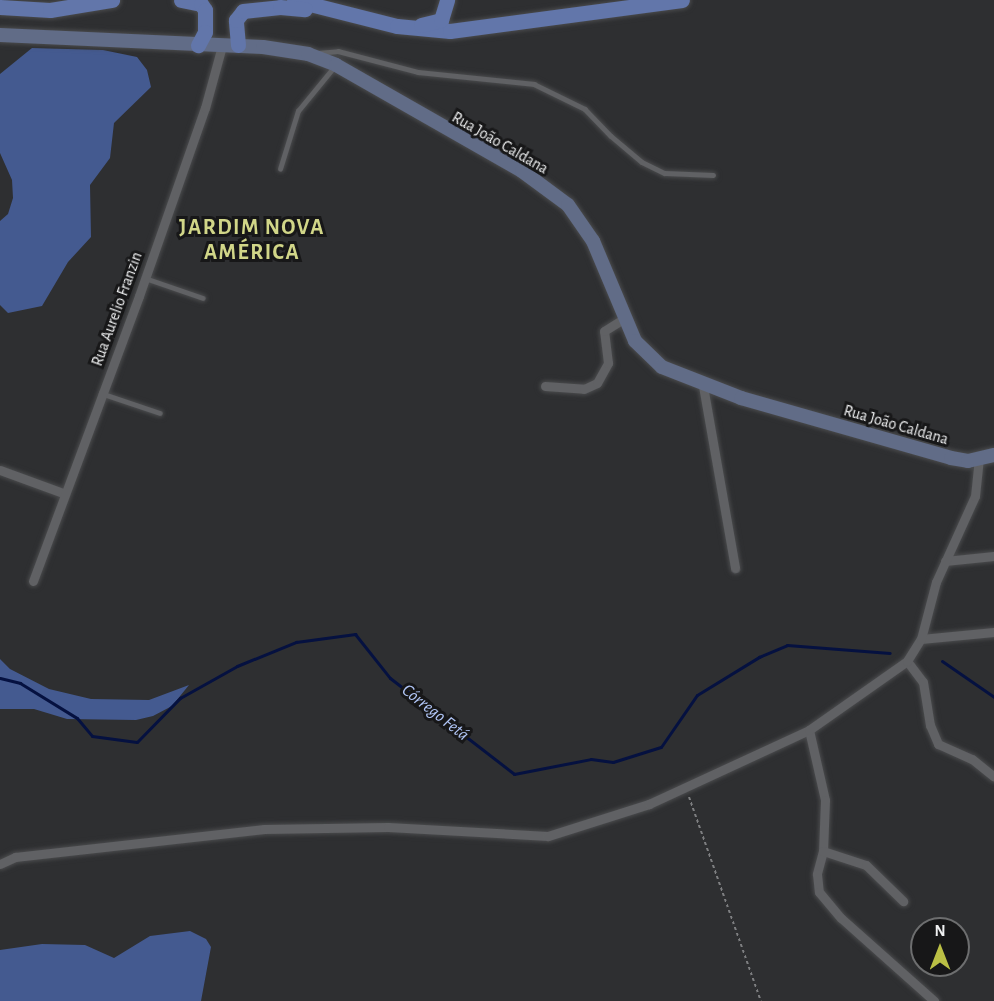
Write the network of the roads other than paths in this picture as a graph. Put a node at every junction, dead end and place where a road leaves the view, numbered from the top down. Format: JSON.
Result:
{"nodes":[{"id":1,"x":39,"y":0,"type":"edge"},
{"id":2,"x":97,"y":0,"type":"edge"},
{"id":3,"x":112,"y":0,"type":"edge"},
{"id":4,"x":181,"y":0,"type":"edge"},
{"id":5,"x":294,"y":0,"type":"edge"},
{"id":6,"x":447,"y":0,"type":"edge"},
{"id":7,"x":681,"y":0,"type":"edge"},
{"id":8,"x":0,"y":7,"type":"edge"},
{"id":9,"x":385,"y":23,"type":"junction"},
{"id":10,"x":0,"y":35,"type":"edge"},
{"id":11,"x":198,"y":45,"type":"junction"},
{"id":12,"x":230,"y":46,"type":"junction"},
{"id":13,"x":308,"y":54,"type":"junction"},
{"id":14,"x":336,"y":65,"type":"junction"},
{"id":15,"x":280,"y":170,"type":"dead end"},
{"id":16,"x":713,"y":175,"type":"dead end"},
{"id":17,"x":145,"y":278,"type":"junction"},
{"id":18,"x":203,"y":298,"type":"dead end"},
{"id":19,"x":623,"y":319,"type":"junction"},
{"id":20,"x":545,"y":386,"type":"dead end"},
{"id":21,"x":703,"y":386,"type":"junction"},
{"id":22,"x":101,"y":393,"type":"junction"},
{"id":23,"x":160,"y":413,"type":"dead end"},
{"id":24,"x":994,"y":455,"type":"edge"},
{"id":25,"x":979,"y":460,"type":"junction"},
{"id":26,"x":0,"y":470,"type":"edge"},
{"id":27,"x":63,"y":493,"type":"junction"},
{"id":28,"x":994,"y":556,"type":"edge"},
{"id":29,"x":945,"y":561,"type":"junction"},
{"id":30,"x":735,"y":567,"type":"dead end"},
{"id":31,"x":33,"y":580,"type":"dead end"},
{"id":32,"x":994,"y":632,"type":"edge"},
{"id":33,"x":921,"y":639,"type":"junction"},
{"id":34,"x":907,"y":661,"type":"junction"},
{"id":35,"x":808,"y":730,"type":"junction"},
{"id":36,"x":994,"y":777,"type":"edge"},
{"id":37,"x":823,"y":850,"type":"junction"},
{"id":38,"x":0,"y":864,"type":"edge"},
{"id":39,"x":903,"y":901,"type":"dead end"},
{"id":40,"x":934,"y":1001,"type":"edge"}],
"edges":[{"from":1,"to":2,"type":"main road"},
{"from":3,"to":8,"type":"main road"},
{"from":4,"to":11,"type":"main road"},
{"from":5,"to":9,"type":"main road"},
{"from":6,"to":9,"type":"main road"},
{"from":7,"to":9,"type":"main road"},
{"from":9,"to":12,"type":"main road"},
{"from":10,"to":11,"type":"street","name":"Rua João Caldana"},
{"from":11,"to":12,"type":"street","name":"Rua João Caldana"},
{"from":12,"to":13,"type":"street","name":"Rua João Caldana"},
{"from":12,"to":17,"type":"street","name":"Rua Aurelio Franzin"},
{"from":13,"to":14,"type":"street","name":"Rua João Caldana"},
{"from":13,"to":16,"type":"lane"},
{"from":14,"to":15,"type":"lane"},
{"from":14,"to":19,"type":"street","name":"Rua João Caldana"},
{"from":17,"to":18,"type":"lane"},
{"from":17,"to":22,"type":"street","name":"Rua Aurelio Franzin"},
{"from":19,"to":20,"type":"street"},
{"from":19,"to":21,"type":"street","name":"Rua João Caldana"},
{"from":21,"to":25,"type":"street","name":"Rua João Caldana"},
{"from":21,"to":30,"type":"street"},
{"from":22,"to":23,"type":"lane"},
{"from":22,"to":27,"type":"street","name":"Rua Aurelio Franzin"},
{"from":24,"to":25,"type":"street","name":"Rua João Caldana"},
{"from":25,"to":29,"type":"street"},
{"from":26,"to":27,"type":"street"},
{"from":27,"to":31,"type":"street","name":"Rua Aurelio Franzin"},
{"from":28,"to":29,"type":"street"},
{"from":29,"to":33,"type":"street"},
{"from":32,"to":33,"type":"street"},
{"from":33,"to":34,"type":"street"},
{"from":34,"to":35,"type":"street"},
{"from":34,"to":36,"type":"street"},
{"from":35,"to":37,"type":"street"},
{"from":35,"to":38,"type":"street"},
{"from":37,"to":39,"type":"street"},
{"from":37,"to":40,"type":"street"}]}
